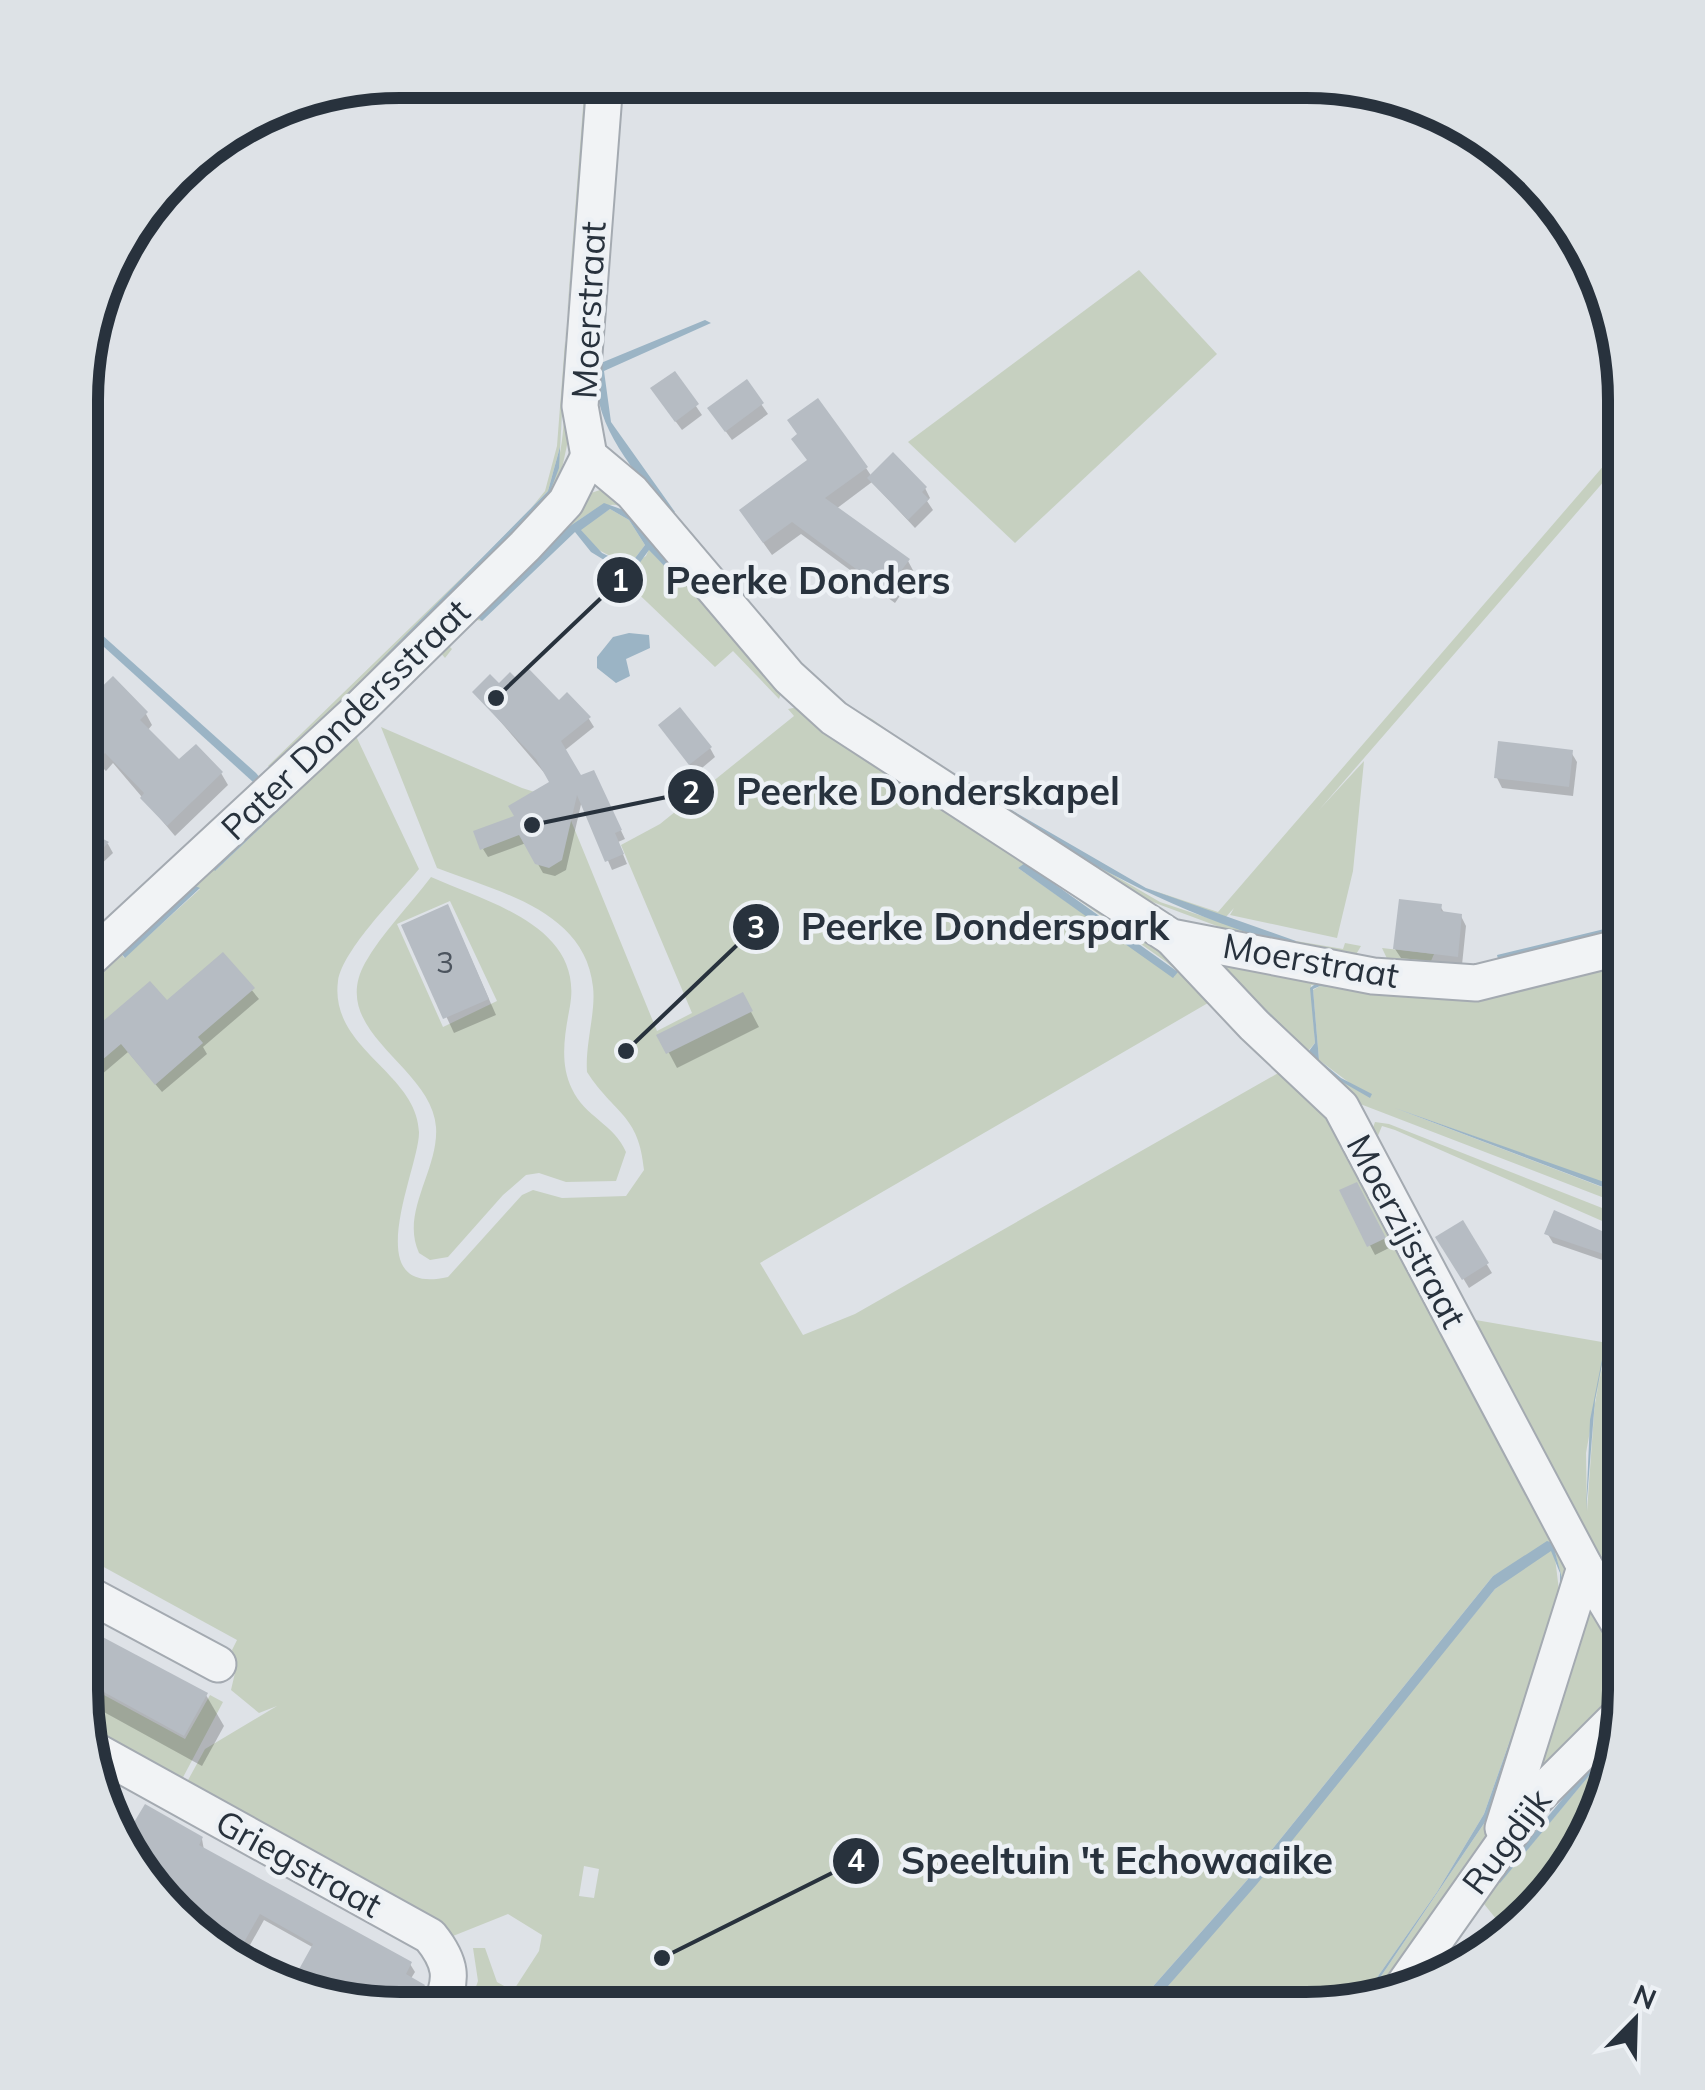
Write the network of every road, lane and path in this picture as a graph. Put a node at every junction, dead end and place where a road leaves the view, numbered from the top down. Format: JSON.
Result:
{"nodes":[{"id":1,"x":604,"y":98,"type":"edge"},
{"id":2,"x":590,"y":456,"type":"junction"},
{"id":3,"x":1171,"y":936,"type":"junction"},
{"id":4,"x":1608,"y":950,"type":"edge"},
{"id":5,"x":98,"y":951,"type":"edge"},
{"id":6,"x":1585,"y":1567,"type":"junction"},
{"id":7,"x":98,"y":1600,"type":"edge"},
{"id":8,"x":1607,"y":1604,"type":"edge"},
{"id":9,"x":218,"y":1664,"type":"dead end"},
{"id":10,"x":1605,"y":1728,"type":"edge"},
{"id":11,"x":105,"y":1756,"type":"edge"},
{"id":12,"x":1496,"y":1850,"type":"junction"},
{"id":13,"x":1413,"y":1973,"type":"edge"},
{"id":14,"x":448,"y":1992,"type":"edge"}],
"edges":[{"from":1,"to":2,"type":"street","name":"Moerstraat"},
{"from":2,"to":3,"type":"street","name":"Moerstraat"},
{"from":2,"to":5,"type":"street","name":"Pater Dondersstraat"},
{"from":3,"to":4,"type":"street","name":"Moerstraat"},
{"from":3,"to":6,"type":"street","name":"Moerzijstraat"},
{"from":6,"to":8,"type":"street","name":"Moerzijstraat"},
{"from":6,"to":12,"type":"street"},
{"from":7,"to":9,"type":"street"},
{"from":10,"to":12,"type":"street","name":"Rugdijk"},
{"from":11,"to":14,"type":"street","name":"Griegstraat"},
{"from":12,"to":13,"type":"street","name":"Rugdijk"}]}
